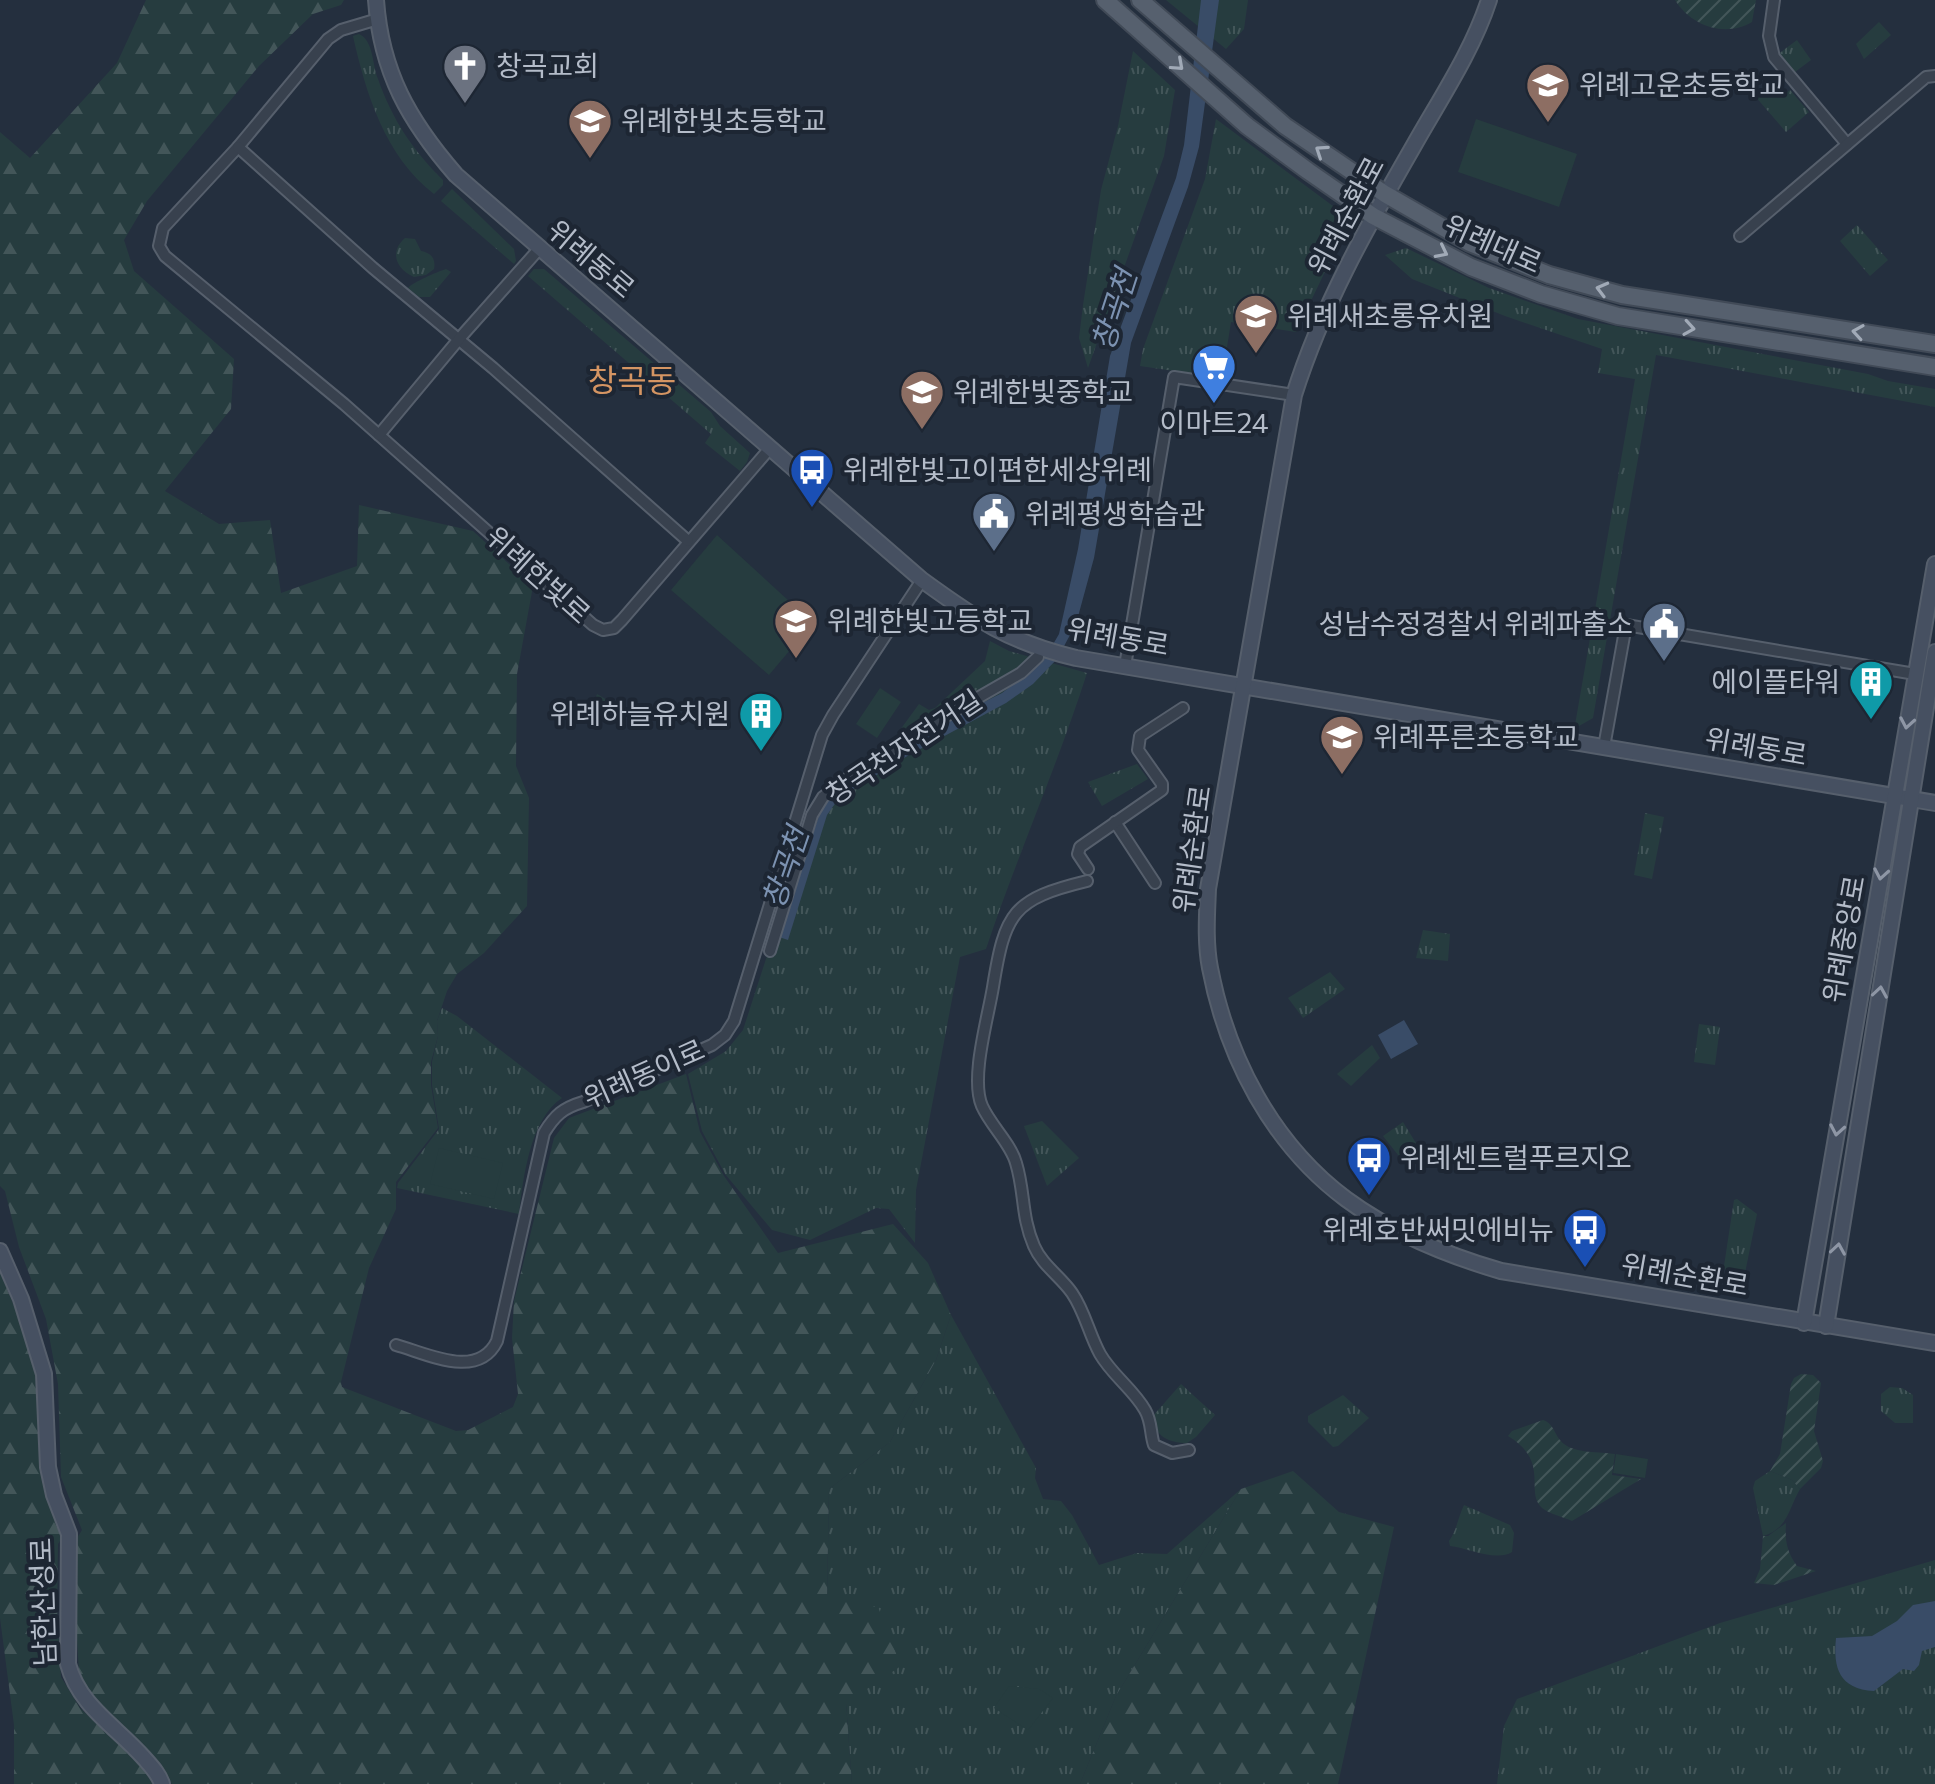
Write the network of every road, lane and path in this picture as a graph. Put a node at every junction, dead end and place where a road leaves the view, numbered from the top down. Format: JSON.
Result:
{"nodes":[{"id":1,"x":376,"y":0,"type":"edge"},
{"id":2,"x":1105,"y":0,"type":"edge"},
{"id":3,"x":1140,"y":0,"type":"edge"},
{"id":4,"x":1489,"y":0,"type":"edge"},
{"id":5,"x":1774,"y":0,"type":"edge"},
{"id":6,"x":378,"y":19,"type":"junction"},
{"id":7,"x":1935,"y":76,"type":"edge"},
{"id":8,"x":1847,"y":144,"type":"junction"},
{"id":9,"x":238,"y":147,"type":"junction"},
{"id":10,"x":1385,"y":194,"type":"junction"},
{"id":11,"x":1373,"y":216,"type":"junction"},
{"id":12,"x":1740,"y":236,"type":"dead end"},
{"id":13,"x":539,"y":249,"type":"junction"},
{"id":14,"x":459,"y":339,"type":"junction"},
{"id":15,"x":1935,"y":344,"type":"edge"},
{"id":16,"x":1935,"y":367,"type":"edge"},
{"id":17,"x":1294,"y":395,"type":"junction"},
{"id":18,"x":379,"y":435,"type":"junction"},
{"id":19,"x":771,"y":447,"type":"junction"},
{"id":20,"x":688,"y":541,"type":"junction"},
{"id":21,"x":1935,"y":564,"type":"edge"},
{"id":22,"x":922,"y":580,"type":"junction"},
{"id":23,"x":1935,"y":652,"type":"edge"},
{"id":24,"x":1038,"y":657,"type":"dead end"},
{"id":25,"x":1125,"y":666,"type":"junction"},
{"id":26,"x":1915,"y":674,"type":"junction"},
{"id":27,"x":1244,"y":686,"type":"junction"},
{"id":28,"x":1183,"y":708,"type":"dead end"},
{"id":29,"x":1604,"y":747,"type":"junction"},
{"id":30,"x":1894,"y":797,"type":"junction"},
{"id":31,"x":1911,"y":799,"type":"junction"},
{"id":32,"x":1935,"y":803,"type":"edge"},
{"id":33,"x":1115,"y":822,"type":"junction"},
{"id":34,"x":1155,"y":883,"type":"dead end"},
{"id":35,"x":770,"y":951,"type":"dead end"},
{"id":36,"x":0,"y":1251,"type":"edge"},
{"id":37,"x":1804,"y":1323,"type":"junction"},
{"id":38,"x":1826,"y":1326,"type":"junction"},
{"id":39,"x":1935,"y":1343,"type":"edge"},
{"id":40,"x":396,"y":1345,"type":"dead end"},
{"id":41,"x":1189,"y":1450,"type":"dead end"},
{"id":42,"x":162,"y":1784,"type":"edge"}],
"edges":[{"from":1,"to":6,"type":"street","name":"위례동로"},
{"from":2,"to":11,"type":"main road","name":"위례대로","one_way":true},
{"from":10,"to":3,"type":"main road","name":"위례대로","one_way":true},
{"from":4,"to":10,"type":"street","name":"위례순환로"},
{"from":5,"to":8,"type":"street"},
{"from":6,"to":9,"type":"street","name":"위례한빛로"},
{"from":6,"to":13,"type":"street","name":"위례동로"},
{"from":7,"to":8,"type":"street"},
{"from":8,"to":12,"type":"street"},
{"from":9,"to":14,"type":"street"},
{"from":9,"to":18,"type":"street","name":"위례한빛로"},
{"from":10,"to":11,"type":"street","name":"위례순환로"},
{"from":15,"to":10,"type":"main road","name":"위례대로","one_way":true},
{"from":11,"to":16,"type":"main road","name":"위례대로","one_way":true},
{"from":11,"to":17,"type":"street","name":"위례순환로"},
{"from":13,"to":14,"type":"street"},
{"from":13,"to":19,"type":"street","name":"위례동로"},
{"from":14,"to":18,"type":"street"},
{"from":14,"to":20,"type":"street"},
{"from":17,"to":25,"type":"street"},
{"from":17,"to":27,"type":"street","name":"위례순환로"},
{"from":18,"to":20,"type":"street","name":"위례한빛로"},
{"from":19,"to":20,"type":"street","name":"위례한빛로"},
{"from":19,"to":22,"type":"street","name":"위례동로"},
{"from":21,"to":26,"type":"street","name":"위례중앙로"},
{"from":22,"to":25,"type":"street","name":"위례동로"},
{"from":22,"to":40,"type":"street","name":"위례동이로"},
{"from":23,"to":31,"type":"street","name":"위례중앙로"},
{"from":24,"to":35,"type":"street","name":"창곡천자전거길"},
{"from":25,"to":27,"type":"street","name":"위례동로"},
{"from":26,"to":29,"type":"street"},
{"from":26,"to":30,"type":"street","name":"위례중앙로","one_way":true},
{"from":27,"to":29,"type":"street","name":"위례동로"},
{"from":27,"to":37,"type":"street","name":"위례순환로"},
{"from":28,"to":33,"type":"street"},
{"from":29,"to":30,"type":"street","name":"위례동로"},
{"from":30,"to":31,"type":"street","name":"위례동로"},
{"from":30,"to":37,"type":"street","name":"위례중앙로","one_way":true},
{"from":31,"to":32,"type":"street","name":"위례동로"},
{"from":38,"to":31,"type":"street","name":"위례중앙로","one_way":true},
{"from":33,"to":34,"type":"street"},
{"from":33,"to":41,"type":"street"},
{"from":36,"to":42,"type":"street","name":"남한산성로"},
{"from":37,"to":38,"type":"street","name":"위례순환로"},
{"from":38,"to":39,"type":"street","name":"위례순환로"}]}
